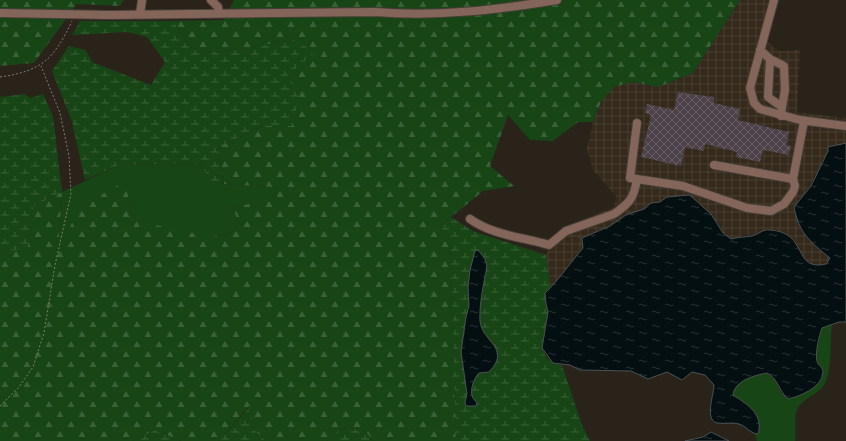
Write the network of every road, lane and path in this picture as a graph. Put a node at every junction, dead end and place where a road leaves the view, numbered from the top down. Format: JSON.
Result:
{"nodes":[{"id":1,"x":142,"y":0,"type":"edge"},
{"id":2,"x":211,"y":0,"type":"edge"},
{"id":3,"x":557,"y":0,"type":"edge"},
{"id":4,"x":774,"y":0,"type":"edge"},
{"id":5,"x":0,"y":13,"type":"edge"},
{"id":6,"x":219,"y":13,"type":"junction"},
{"id":7,"x":76,"y":14,"type":"junction"},
{"id":8,"x":140,"y":14,"type":"junction"},
{"id":9,"x":760,"y":50,"type":"junction"},
{"id":10,"x":770,"y":59,"type":"junction"},
{"id":11,"x":41,"y":66,"type":"junction"},
{"id":12,"x":0,"y":77,"type":"edge"},
{"id":13,"x":782,"y":111,"type":"junction"},
{"id":14,"x":804,"y":121,"type":"junction"},
{"id":15,"x":637,"y":123,"type":"dead end"},
{"id":16,"x":846,"y":126,"type":"edge"},
{"id":17,"x":714,"y":165,"type":"dead end"},
{"id":18,"x":637,"y":179,"type":"junction"},
{"id":19,"x":793,"y":179,"type":"junction"},
{"id":20,"x":470,"y":219,"type":"dead end"},
{"id":21,"x":0,"y":406,"type":"edge"}],
"edges":[{"from":1,"to":8,"type":"street"},
{"from":2,"to":6,"type":"street"},
{"from":3,"to":6,"type":"street"},
{"from":4,"to":9,"type":"street"},
{"from":5,"to":7,"type":"street"},
{"from":6,"to":8,"type":"street"},
{"from":7,"to":8,"type":"street"},
{"from":7,"to":11,"type":"path"},
{"from":9,"to":10,"type":"street"},
{"from":9,"to":13,"type":"street"},
{"from":10,"to":13,"type":"street"},
{"from":10,"to":13,"type":"street"},
{"from":11,"to":12,"type":"path"},
{"from":11,"to":21,"type":"path"},
{"from":13,"to":14,"type":"street"},
{"from":14,"to":16,"type":"street"},
{"from":14,"to":19,"type":"street"},
{"from":15,"to":18,"type":"street"},
{"from":17,"to":19,"type":"street"},
{"from":18,"to":19,"type":"street"},
{"from":18,"to":20,"type":"street"}]}
